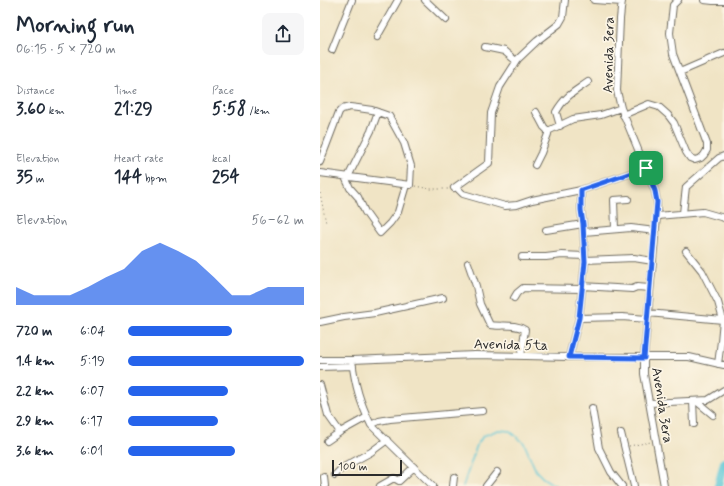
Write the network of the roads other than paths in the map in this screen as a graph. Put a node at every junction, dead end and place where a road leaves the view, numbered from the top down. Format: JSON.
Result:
{"nodes":[{"id":1,"x":352,"y":0,"type":"edge"},
{"id":2,"x":398,"y":0,"type":"edge"},
{"id":3,"x":425,"y":0,"type":"edge"},
{"id":4,"x":565,"y":0,"type":"edge"},
{"id":5,"x":594,"y":0,"type":"edge"},
{"id":6,"x":678,"y":0,"type":"edge"},
{"id":7,"x":704,"y":0,"type":"edge"},
{"id":8,"x":622,"y":1,"type":"edge"},
{"id":9,"x":724,"y":1,"type":"edge"},
{"id":10,"x":446,"y":20,"type":"dead end"},
{"id":11,"x":377,"y":37,"type":"dead end"},
{"id":12,"x":485,"y":47,"type":"dead end"},
{"id":13,"x":332,"y":50,"type":"dead end"},
{"id":14,"x":724,"y":53,"type":"edge"},
{"id":15,"x":516,"y":61,"type":"junction"},
{"id":16,"x":680,"y":72,"type":"junction"},
{"id":17,"x":588,"y":82,"type":"dead end"},
{"id":18,"x":622,"y":111,"type":"junction"},
{"id":19,"x":378,"y":112,"type":"junction"},
{"id":20,"x":536,"y":112,"type":"dead end"},
{"id":21,"x":560,"y":126,"type":"junction"},
{"id":22,"x":548,"y":131,"type":"junction"},
{"id":23,"x":724,"y":156,"type":"edge"},
{"id":24,"x":320,"y":162,"type":"edge"},
{"id":25,"x":535,"y":164,"type":"dead end"},
{"id":26,"x":646,"y":168,"type":"junction"},
{"id":27,"x":320,"y":173,"type":"edge"},
{"id":28,"x":346,"y":177,"type":"junction"},
{"id":29,"x":408,"y":185,"type":"junction"},
{"id":30,"x":581,"y":190,"type":"junction"},
{"id":31,"x":628,"y":199,"type":"dead end"},
{"id":32,"x":683,"y":213,"type":"junction"},
{"id":33,"x":656,"y":216,"type":"junction"},
{"id":34,"x":724,"y":218,"type":"edge"},
{"id":35,"x":583,"y":224,"type":"junction"},
{"id":36,"x":546,"y":230,"type":"dead end"},
{"id":37,"x":615,"y":230,"type":"junction"},
{"id":38,"x":655,"y":231,"type":"junction"},
{"id":39,"x":584,"y":232,"type":"junction"},
{"id":40,"x":686,"y":251,"type":"dead end"},
{"id":41,"x":522,"y":257,"type":"dead end"},
{"id":42,"x":584,"y":258,"type":"junction"},
{"id":43,"x":653,"y":261,"type":"junction"},
{"id":44,"x":468,"y":263,"type":"dead end"},
{"id":45,"x":582,"y":287,"type":"junction"},
{"id":46,"x":650,"y":288,"type":"junction"},
{"id":47,"x":443,"y":298,"type":"dead end"},
{"id":48,"x":514,"y":298,"type":"dead end"},
{"id":49,"x":647,"y":316,"type":"junction"},
{"id":50,"x":579,"y":318,"type":"junction"},
{"id":51,"x":723,"y":320,"type":"junction"},
{"id":52,"x":320,"y":322,"type":"edge"},
{"id":53,"x":521,"y":356,"type":"junction"},
{"id":54,"x":569,"y":357,"type":"junction"},
{"id":55,"x":644,"y":358,"type":"junction"},
{"id":56,"x":320,"y":360,"type":"edge"},
{"id":57,"x":352,"y":363,"type":"junction"},
{"id":58,"x":721,"y":364,"type":"edge"},
{"id":59,"x":320,"y":367,"type":"edge"},
{"id":60,"x":320,"y":385,"type":"edge"},
{"id":61,"x":724,"y":390,"type":"edge"},
{"id":62,"x":694,"y":401,"type":"junction"},
{"id":63,"x":650,"y":403,"type":"junction"},
{"id":64,"x":592,"y":408,"type":"dead end"},
{"id":65,"x":482,"y":411,"type":"dead end"},
{"id":66,"x":713,"y":415,"type":"dead end"},
{"id":67,"x":367,"y":418,"type":"junction"},
{"id":68,"x":694,"y":424,"type":"dead end"},
{"id":69,"x":371,"y":425,"type":"junction"},
{"id":70,"x":340,"y":432,"type":"junction"},
{"id":71,"x":621,"y":433,"type":"dead end"},
{"id":72,"x":387,"y":440,"type":"junction"},
{"id":73,"x":327,"y":441,"type":"dead end"},
{"id":74,"x":414,"y":467,"type":"junction"},
{"id":75,"x":497,"y":472,"type":"dead end"},
{"id":76,"x":334,"y":475,"type":"dead end"},
{"id":77,"x":324,"y":477,"type":"dead end"},
{"id":78,"x":454,"y":477,"type":"dead end"},
{"id":79,"x":324,"y":486,"type":"edge"},
{"id":80,"x":380,"y":486,"type":"edge"},
{"id":81,"x":433,"y":486,"type":"edge"},
{"id":82,"x":453,"y":486,"type":"edge"},
{"id":83,"x":486,"y":486,"type":"edge"},
{"id":84,"x":622,"y":486,"type":"edge"},
{"id":85,"x":634,"y":486,"type":"edge"},
{"id":86,"x":664,"y":486,"type":"edge"}],
"edges":[{"from":1,"to":13,"type":"street"},
{"from":2,"to":11,"type":"street"},
{"from":3,"to":10,"type":"street"},
{"from":4,"to":15,"type":"street"},
{"from":5,"to":8,"type":"street"},
{"from":6,"to":16,"type":"street"},
{"from":7,"to":9,"type":"street"},
{"from":8,"to":18,"type":"street","name":"Avenida 3era"},
{"from":12,"to":15,"type":"street"},
{"from":14,"to":16,"type":"street"},
{"from":15,"to":30,"type":"street"},
{"from":16,"to":18,"type":"street"},
{"from":17,"to":21,"type":"street"},
{"from":18,"to":21,"type":"street"},
{"from":18,"to":26,"type":"street","name":"Avenida 3era"},
{"from":19,"to":24,"type":"street"},
{"from":19,"to":28,"type":"street"},
{"from":19,"to":29,"type":"street"},
{"from":20,"to":22,"type":"street"},
{"from":21,"to":22,"type":"street"},
{"from":22,"to":25,"type":"street"},
{"from":23,"to":32,"type":"street"},
{"from":26,"to":30,"type":"street"},
{"from":26,"to":33,"type":"street","name":"Avenida 3era"},
{"from":27,"to":28,"type":"street"},
{"from":28,"to":29,"type":"street"},
{"from":28,"to":29,"type":"street"},
{"from":30,"to":35,"type":"street"},
{"from":31,"to":37,"type":"street"},
{"from":32,"to":33,"type":"street"},
{"from":32,"to":34,"type":"street"},
{"from":33,"to":38,"type":"street","name":"Avenida 3era"},
{"from":35,"to":36,"type":"street"},
{"from":35,"to":39,"type":"street"},
{"from":37,"to":38,"type":"street"},
{"from":37,"to":39,"type":"street"},
{"from":38,"to":43,"type":"street","name":"Avenida 3era"},
{"from":39,"to":42,"type":"street"},
{"from":40,"to":51,"type":"street"},
{"from":41,"to":42,"type":"street"},
{"from":42,"to":43,"type":"street"},
{"from":42,"to":45,"type":"street"},
{"from":43,"to":46,"type":"street","name":"Avenida 3era"},
{"from":44,"to":53,"type":"street"},
{"from":45,"to":46,"type":"street"},
{"from":45,"to":48,"type":"street"},
{"from":45,"to":50,"type":"street"},
{"from":46,"to":49,"type":"street","name":"Avenida 3era"},
{"from":47,"to":52,"type":"street"},
{"from":49,"to":50,"type":"street"},
{"from":49,"to":51,"type":"street"},
{"from":49,"to":55,"type":"street","name":"Avenida 3era"},
{"from":50,"to":54,"type":"street"},
{"from":51,"to":58,"type":"street"},
{"from":53,"to":54,"type":"street","name":"Avenida 5ta"},
{"from":53,"to":57,"type":"street","name":"Avenida 5ta"},
{"from":54,"to":55,"type":"street","name":"Avenida 5ta"},
{"from":55,"to":58,"type":"street","name":"Avenida 5ta"},
{"from":55,"to":63,"type":"street","name":"Avenida 3era"},
{"from":56,"to":57,"type":"street","name":"Avenida 5ta"},
{"from":57,"to":59,"type":"street"},
{"from":57,"to":67,"type":"street"},
{"from":60,"to":70,"type":"street"},
{"from":61,"to":62,"type":"street"},
{"from":62,"to":63,"type":"street"},
{"from":62,"to":66,"type":"street"},
{"from":62,"to":68,"type":"street"},
{"from":63,"to":86,"type":"street","name":"Avenida 3era"},
{"from":64,"to":84,"type":"street"},
{"from":65,"to":69,"type":"street"},
{"from":67,"to":69,"type":"street"},
{"from":67,"to":70,"type":"street"},
{"from":69,"to":72,"type":"street"},
{"from":70,"to":73,"type":"street"},
{"from":71,"to":85,"type":"street"},
{"from":72,"to":74,"type":"street"},
{"from":72,"to":76,"type":"street"},
{"from":74,"to":80,"type":"street"},
{"from":74,"to":81,"type":"street"},
{"from":75,"to":83,"type":"street"},
{"from":77,"to":79,"type":"street"},
{"from":78,"to":82,"type":"street"}]}
